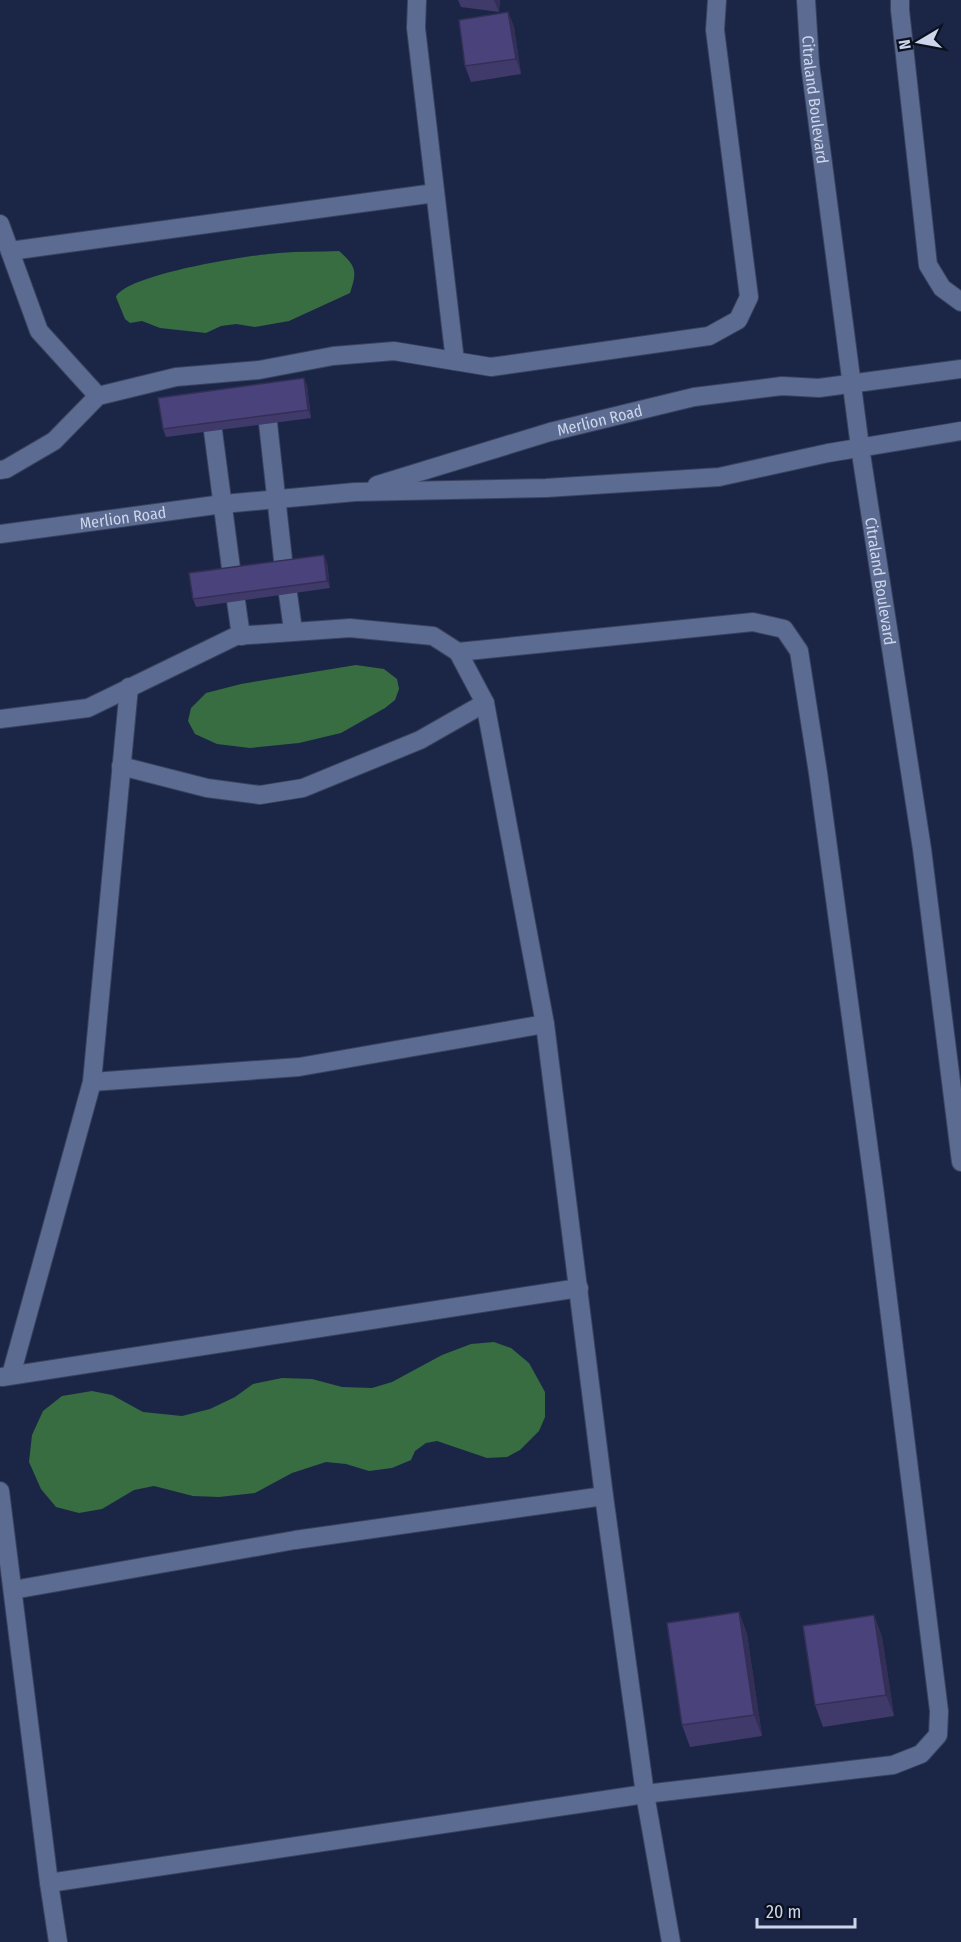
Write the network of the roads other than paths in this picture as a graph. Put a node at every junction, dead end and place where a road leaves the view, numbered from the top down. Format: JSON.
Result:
{"nodes":[{"id":1,"x":417,"y":0,"type":"edge"},
{"id":2,"x":717,"y":0,"type":"edge"},
{"id":3,"x":806,"y":0,"type":"edge"},
{"id":4,"x":900,"y":0,"type":"edge"},
{"id":5,"x":435,"y":193,"type":"junction"},
{"id":6,"x":0,"y":224,"type":"edge"},
{"id":7,"x":10,"y":251,"type":"junction"},
{"id":8,"x":961,"y":302,"type":"edge"},
{"id":9,"x":455,"y":361,"type":"junction"},
{"id":10,"x":961,"y":369,"type":"edge"},
{"id":11,"x":259,"y":370,"type":"junction"},
{"id":12,"x":852,"y":384,"type":"junction"},
{"id":13,"x":263,"y":392,"type":"edge"},
{"id":14,"x":98,"y":396,"type":"junction"},
{"id":15,"x":268,"y":423,"type":"edge"},
{"id":16,"x":213,"y":431,"type":"edge"},
{"id":17,"x":961,"y":431,"type":"edge"},
{"id":18,"x":860,"y":447,"type":"junction"},
{"id":19,"x":0,"y":470,"type":"edge"},
{"id":20,"x":355,"y":492,"type":"junction"},
{"id":21,"x":276,"y":499,"type":"junction"},
{"id":22,"x":223,"y":504,"type":"junction"},
{"id":23,"x":0,"y":534,"type":"edge"},
{"id":24,"x":284,"y":569,"type":"edge"},
{"id":25,"x":232,"y":576,"type":"edge"},
{"id":26,"x":288,"y":594,"type":"edge"},
{"id":27,"x":236,"y":601,"type":"edge"},
{"id":28,"x":293,"y":630,"type":"junction"},
{"id":29,"x":241,"y":636,"type":"junction"},
{"id":30,"x":458,"y":652,"type":"junction"},
{"id":31,"x":129,"y":687,"type":"junction"},
{"id":32,"x":484,"y":703,"type":"junction"},
{"id":33,"x":0,"y":719,"type":"edge"},
{"id":34,"x":122,"y":766,"type":"junction"},
{"id":35,"x":544,"y":1024,"type":"junction"},
{"id":36,"x":92,"y":1082,"type":"junction"},
{"id":37,"x":961,"y":1162,"type":"edge"},
{"id":38,"x":579,"y":1288,"type":"junction"},
{"id":39,"x":5,"y":1376,"type":"edge"},
{"id":40,"x":0,"y":1491,"type":"edge"},
{"id":41,"x":604,"y":1496,"type":"junction"},
{"id":42,"x":13,"y":1590,"type":"junction"},
{"id":43,"x":645,"y":1794,"type":"junction"},
{"id":44,"x":49,"y":1884,"type":"junction"},
{"id":45,"x":58,"y":1942,"type":"edge"},
{"id":46,"x":671,"y":1942,"type":"edge"}],
"edges":[{"from":1,"to":5,"type":"street"},
{"from":2,"to":9,"type":"street"},
{"from":3,"to":12,"type":"street","name":"Citraland Boulevard"},
{"from":4,"to":8,"type":"street"},
{"from":5,"to":7,"type":"street"},
{"from":5,"to":9,"type":"street"},
{"from":6,"to":7,"type":"street"},
{"from":7,"to":14,"type":"street"},
{"from":9,"to":11,"type":"street"},
{"from":10,"to":12,"type":"street","name":"Merlion Road"},
{"from":11,"to":13,"type":"street"},
{"from":11,"to":14,"type":"street"},
{"from":12,"to":18,"type":"street","name":"Citraland Boulevard"},
{"from":12,"to":20,"type":"street","name":"Merlion Road"},
{"from":14,"to":19,"type":"street"},
{"from":15,"to":21,"type":"street"},
{"from":16,"to":22,"type":"street"},
{"from":17,"to":18,"type":"street","name":"Merlion Road"},
{"from":18,"to":20,"type":"street","name":"Merlion Road"},
{"from":18,"to":37,"type":"street","name":"Citraland Boulevard"},
{"from":20,"to":21,"type":"street","name":"Merlion Road"},
{"from":21,"to":22,"type":"street","name":"Merlion Road"},
{"from":21,"to":24,"type":"street"},
{"from":22,"to":23,"type":"street","name":"Merlion Road"},
{"from":22,"to":25,"type":"street"},
{"from":26,"to":28,"type":"street"},
{"from":27,"to":29,"type":"street"},
{"from":28,"to":29,"type":"street"},
{"from":28,"to":30,"type":"street"},
{"from":29,"to":31,"type":"street"},
{"from":30,"to":32,"type":"street"},
{"from":30,"to":43,"type":"street"},
{"from":31,"to":33,"type":"street"},
{"from":31,"to":34,"type":"street"},
{"from":32,"to":34,"type":"street"},
{"from":32,"to":35,"type":"street"},
{"from":34,"to":36,"type":"street"},
{"from":35,"to":36,"type":"street"},
{"from":35,"to":38,"type":"street"},
{"from":36,"to":39,"type":"street"},
{"from":38,"to":39,"type":"street"},
{"from":38,"to":41,"type":"street"},
{"from":40,"to":42,"type":"street"},
{"from":41,"to":42,"type":"street"},
{"from":41,"to":43,"type":"street"},
{"from":42,"to":44,"type":"street"},
{"from":43,"to":44,"type":"street"},
{"from":43,"to":46,"type":"street"},
{"from":44,"to":45,"type":"street"}]}
